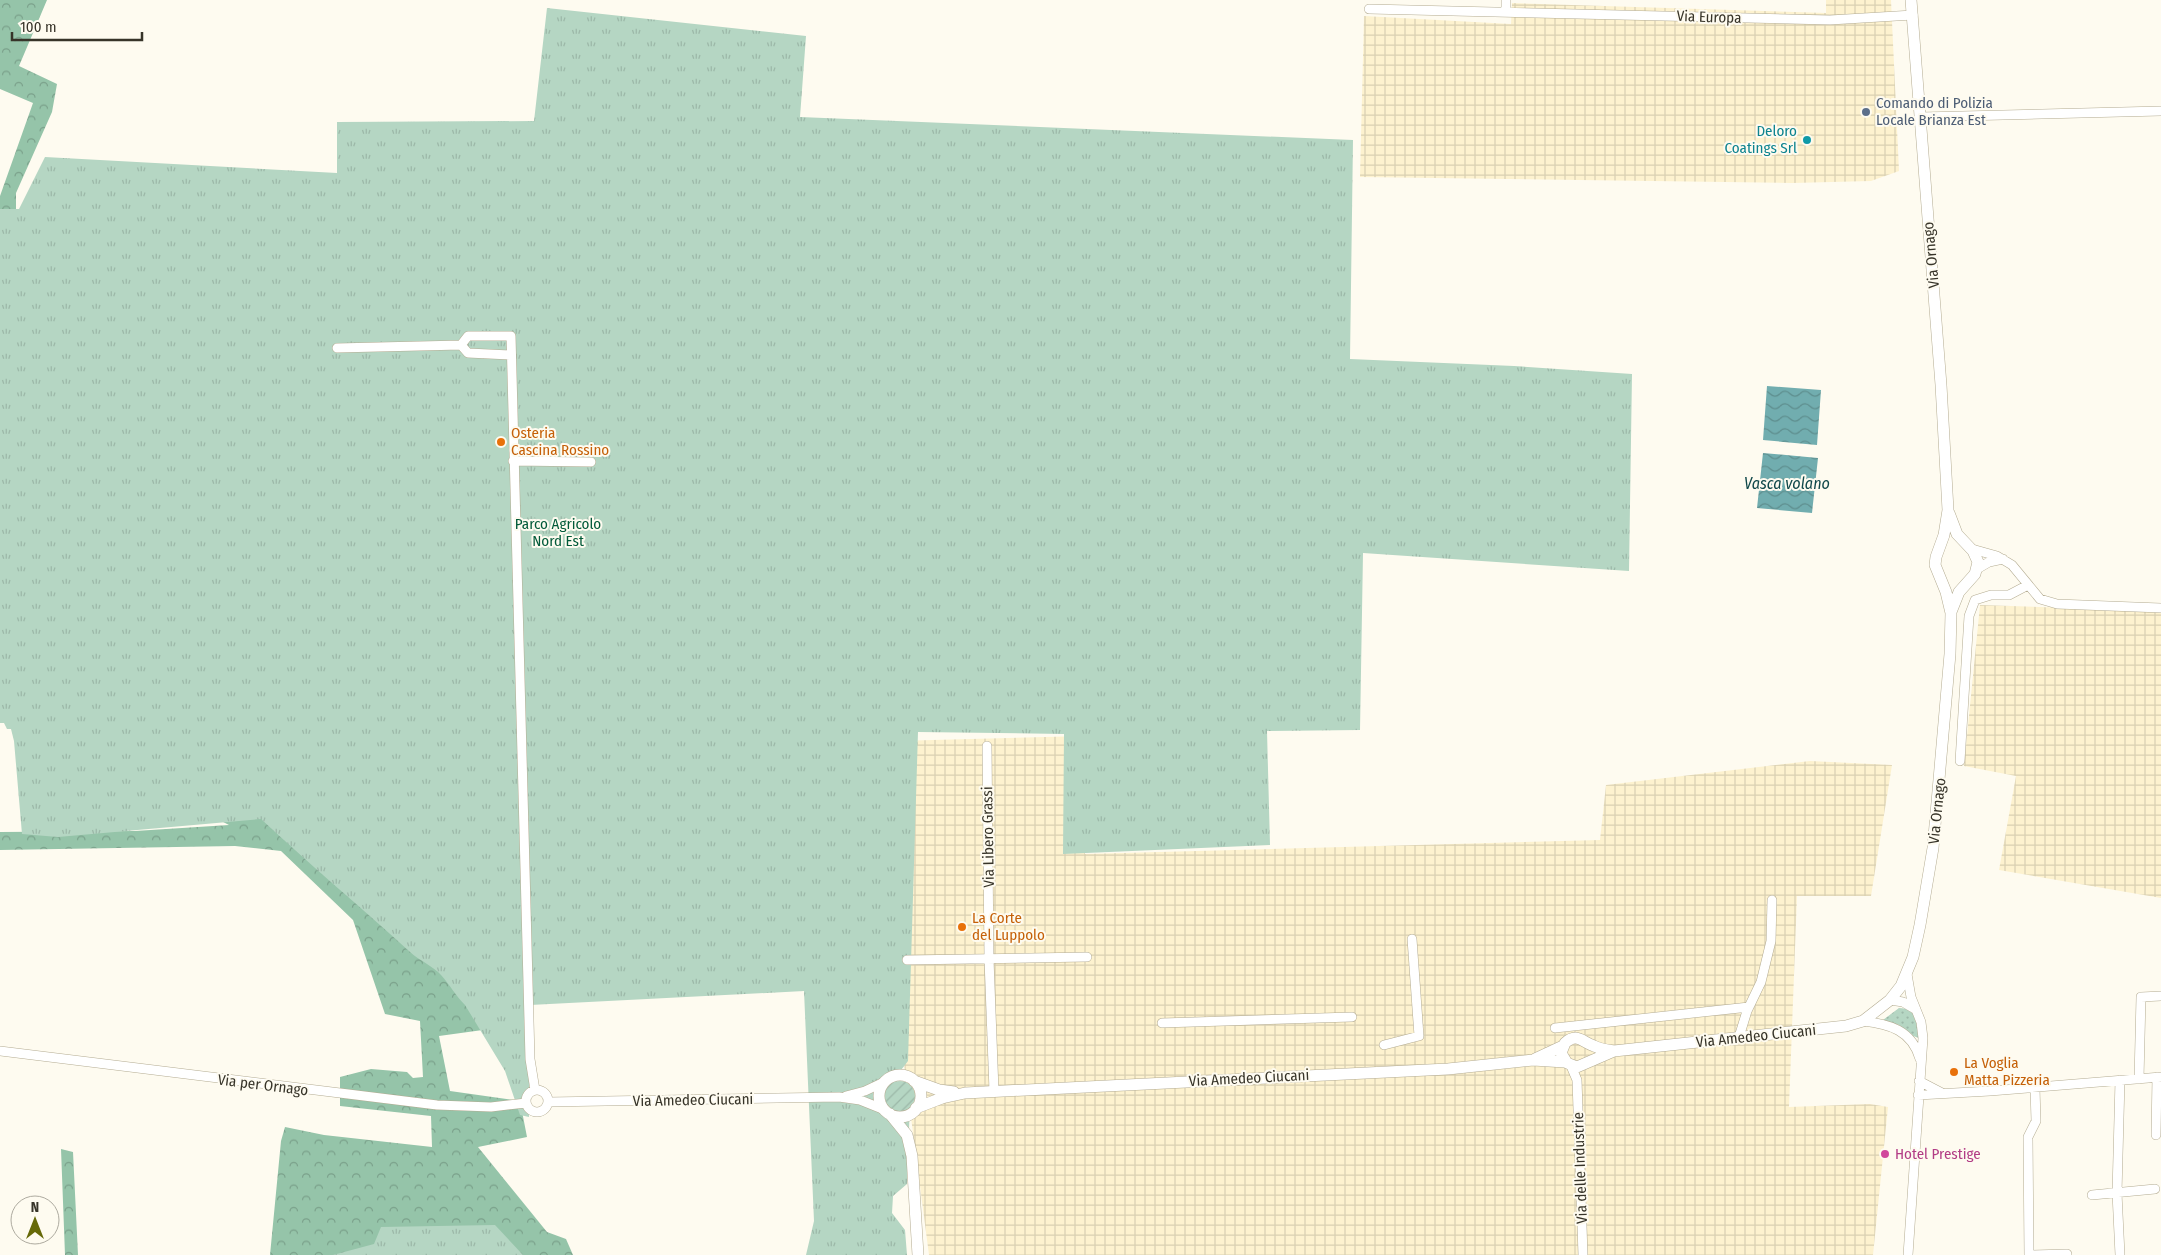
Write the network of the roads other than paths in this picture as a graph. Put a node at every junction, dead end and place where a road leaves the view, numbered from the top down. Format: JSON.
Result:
{"nodes":[{"id":1,"x":1506,"y":0,"type":"edge"},
{"id":2,"x":1911,"y":0,"type":"edge"},
{"id":3,"x":1369,"y":9,"type":"dead end"},
{"id":4,"x":1506,"y":12,"type":"junction"},
{"id":5,"x":1913,"y":15,"type":"junction"},
{"id":6,"x":2161,"y":111,"type":"edge"},
{"id":7,"x":1921,"y":117,"type":"junction"},
{"id":8,"x":461,"y":346,"type":"junction"},
{"id":9,"x":337,"y":348,"type":"dead end"},
{"id":10,"x":511,"y":355,"type":"junction"},
{"id":11,"x":513,"y":462,"type":"junction"},
{"id":12,"x":591,"y":462,"type":"dead end"},
{"id":13,"x":1948,"y":510,"type":"junction"},
{"id":14,"x":1968,"y":546,"type":"junction"},
{"id":15,"x":1940,"y":550,"type":"junction"},
{"id":16,"x":2003,"y":559,"type":"junction"},
{"id":17,"x":1977,"y":569,"type":"junction"},
{"id":18,"x":1939,"y":577,"type":"junction"},
{"id":19,"x":1967,"y":582,"type":"junction"},
{"id":20,"x":2028,"y":585,"type":"junction"},
{"id":21,"x":2161,"y":608,"type":"edge"},
{"id":22,"x":1951,"y":614,"type":"junction"},
{"id":23,"x":1962,"y":730,"type":"junction"},
{"id":24,"x":1944,"y":732,"type":"junction"},
{"id":25,"x":987,"y":746,"type":"dead end"},
{"id":26,"x":1960,"y":761,"type":"dead end"},
{"id":27,"x":1772,"y":900,"type":"dead end"},
{"id":28,"x":1412,"y":939,"type":"dead end"},
{"id":29,"x":1087,"y":957,"type":"dead end"},
{"id":30,"x":989,"y":958,"type":"junction"},
{"id":31,"x":907,"y":960,"type":"dead end"},
{"id":32,"x":1907,"y":974,"type":"junction"},
{"id":33,"x":2161,"y":996,"type":"edge"},
{"id":34,"x":1890,"y":1000,"type":"junction"},
{"id":35,"x":1749,"y":1007,"type":"junction"},
{"id":36,"x":1915,"y":1009,"type":"junction"},
{"id":37,"x":1352,"y":1017,"type":"dead end"},
{"id":38,"x":1863,"y":1021,"type":"junction"},
{"id":39,"x":1162,"y":1023,"type":"dead end"},
{"id":40,"x":1555,"y":1028,"type":"dead end"},
{"id":41,"x":1739,"y":1037,"type":"junction"},
{"id":42,"x":1589,"y":1044,"type":"junction"},
{"id":43,"x":1384,"y":1045,"type":"dead end"},
{"id":44,"x":1563,"y":1046,"type":"junction"},
{"id":45,"x":0,"y":1051,"type":"edge"},
{"id":46,"x":1614,"y":1051,"type":"junction"},
{"id":47,"x":1533,"y":1060,"type":"junction"},
{"id":48,"x":1577,"y":1063,"type":"junction"},
{"id":49,"x":1920,"y":1064,"type":"junction"},
{"id":50,"x":2159,"y":1077,"type":"edge"},
{"id":51,"x":2139,"y":1079,"type":"junction"},
{"id":52,"x":2120,"y":1080,"type":"junction"},
{"id":53,"x":914,"y":1081,"type":"junction"},
{"id":54,"x":1919,"y":1081,"type":"junction"},
{"id":55,"x":884,"y":1082,"type":"junction"},
{"id":56,"x":2036,"y":1088,"type":"junction"},
{"id":57,"x":535,"y":1090,"type":"junction"},
{"id":58,"x":994,"y":1091,"type":"junction"},
{"id":59,"x":965,"y":1093,"type":"junction"},
{"id":60,"x":1943,"y":1093,"type":"junction"},
{"id":61,"x":1918,"y":1095,"type":"junction"},
{"id":62,"x":839,"y":1097,"type":"junction"},
{"id":63,"x":548,"y":1102,"type":"junction"},
{"id":64,"x":526,"y":1103,"type":"junction"},
{"id":65,"x":916,"y":1109,"type":"junction"},
{"id":66,"x":888,"y":1112,"type":"junction"},
{"id":67,"x":2156,"y":1135,"type":"dead end"},
{"id":68,"x":909,"y":1142,"type":"junction"},
{"id":69,"x":2155,"y":1190,"type":"dead end"},
{"id":70,"x":2117,"y":1193,"type":"junction"},
{"id":71,"x":2092,"y":1195,"type":"dead end"},
{"id":72,"x":2067,"y":1254,"type":"dead end"},
{"id":73,"x":918,"y":1255,"type":"edge"},
{"id":74,"x":1583,"y":1255,"type":"edge"},
{"id":75,"x":1908,"y":1255,"type":"edge"},
{"id":76,"x":2120,"y":1255,"type":"edge"}],
"edges":[{"from":1,"to":4,"type":"street"},
{"from":2,"to":5,"type":"main road","name":"Via Ornago"},
{"from":3,"to":4,"type":"street","name":"Via Europa"},
{"from":4,"to":5,"type":"street","name":"Via Europa"},
{"from":5,"to":7,"type":"main road","name":"Via Ornago"},
{"from":6,"to":7,"type":"street"},
{"from":7,"to":13,"type":"main road","name":"Via Ornago"},
{"from":8,"to":9,"type":"street"},
{"from":8,"to":10,"type":"street"},
{"from":8,"to":10,"type":"street"},
{"from":10,"to":11,"type":"street"},
{"from":11,"to":12,"type":"street"},
{"from":11,"to":57,"type":"street"},
{"from":13,"to":14,"type":"main road","name":"Via Ornago"},
{"from":13,"to":15,"type":"main road","name":"Via Ornago"},
{"from":14,"to":15,"type":"main road"},
{"from":14,"to":16,"type":"street"},
{"from":14,"to":17,"type":"main road","name":"Via Ornago"},
{"from":15,"to":18,"type":"main road","name":"Via Ornago"},
{"from":16,"to":17,"type":"street"},
{"from":16,"to":20,"type":"street"},
{"from":17,"to":19,"type":"main road","name":"Via Ornago"},
{"from":18,"to":19,"type":"main road"},
{"from":18,"to":22,"type":"main road","name":"Via Ornago"},
{"from":19,"to":22,"type":"main road","name":"Via Ornago"},
{"from":20,"to":21,"type":"street"},
{"from":20,"to":23,"type":"street"},
{"from":22,"to":24,"type":"main road","name":"Via Ornago"},
{"from":23,"to":24,"type":"street"},
{"from":23,"to":26,"type":"street"},
{"from":24,"to":32,"type":"main road","name":"Via Ornago"},
{"from":25,"to":30,"type":"street","name":"Via Libero Grassi"},
{"from":27,"to":35,"type":"street"},
{"from":28,"to":43,"type":"street"},
{"from":29,"to":30,"type":"street"},
{"from":30,"to":31,"type":"street"},
{"from":30,"to":58,"type":"street","name":"Via Libero Grassi"},
{"from":32,"to":34,"type":"main road","name":"Via Ornago"},
{"from":32,"to":36,"type":"street"},
{"from":33,"to":51,"type":"street"},
{"from":34,"to":36,"type":"street"},
{"from":34,"to":38,"type":"main road","name":"Via Amedeo Ciucani"},
{"from":35,"to":40,"type":"street","name":"Via Amedeo Ciucani"},
{"from":35,"to":41,"type":"street"},
{"from":36,"to":49,"type":"street"},
{"from":37,"to":39,"type":"street"},
{"from":38,"to":41,"type":"main road","name":"Via Amedeo Ciucani"},
{"from":38,"to":49,"type":"street"},
{"from":41,"to":46,"type":"main road","name":"Via Amedeo Ciucani"},
{"from":42,"to":44,"type":"main road","name":"Via Amedeo Ciucani"},
{"from":42,"to":46,"type":"main road","name":"Via Amedeo Ciucani"},
{"from":42,"to":48,"type":"main road"},
{"from":44,"to":47,"type":"main road","name":"Via Amedeo Ciucani"},
{"from":44,"to":48,"type":"main road"},
{"from":45,"to":64,"type":"street","name":"Via per Ornago"},
{"from":46,"to":48,"type":"main road","name":"Via Amedeo Ciucani"},
{"from":47,"to":48,"type":"main road","name":"Via Amedeo Ciucani"},
{"from":47,"to":58,"type":"main road","name":"Via Amedeo Ciucani"},
{"from":48,"to":74,"type":"street","name":"Via delle Industrie"},
{"from":49,"to":54,"type":"street"},
{"from":50,"to":51,"type":"street"},
{"from":50,"to":67,"type":"street"},
{"from":51,"to":52,"type":"street"},
{"from":52,"to":56,"type":"street"},
{"from":52,"to":70,"type":"street"},
{"from":53,"to":55,"type":"main road","name":"Via Amedeo Ciucani"},
{"from":53,"to":59,"type":"main road","name":"Via Amedeo Ciucani"},
{"from":53,"to":65,"type":"main road"},
{"from":54,"to":60,"type":"street"},
{"from":54,"to":61,"type":"street"},
{"from":55,"to":62,"type":"street","name":"Via Amedeo Ciucani"},
{"from":55,"to":66,"type":"main road"},
{"from":56,"to":60,"type":"street"},
{"from":56,"to":72,"type":"street"},
{"from":57,"to":63,"type":"street"},
{"from":57,"to":64,"type":"street"},
{"from":58,"to":59,"type":"main road","name":"Via Amedeo Ciucani"},
{"from":59,"to":65,"type":"main road","name":"Via Amedeo Ciucani"},
{"from":60,"to":61,"type":"street"},
{"from":61,"to":75,"type":"street"},
{"from":62,"to":63,"type":"street","name":"Via Amedeo Ciucani"},
{"from":62,"to":66,"type":"street","name":"Via Amedeo Ciucani"},
{"from":63,"to":64,"type":"street"},
{"from":65,"to":66,"type":"main road","name":"Via Amedeo Ciucani"},
{"from":65,"to":68,"type":"main road"},
{"from":66,"to":68,"type":"main road"},
{"from":68,"to":73,"type":"main road"},
{"from":69,"to":70,"type":"street"},
{"from":70,"to":71,"type":"street"},
{"from":70,"to":76,"type":"street"}]}
